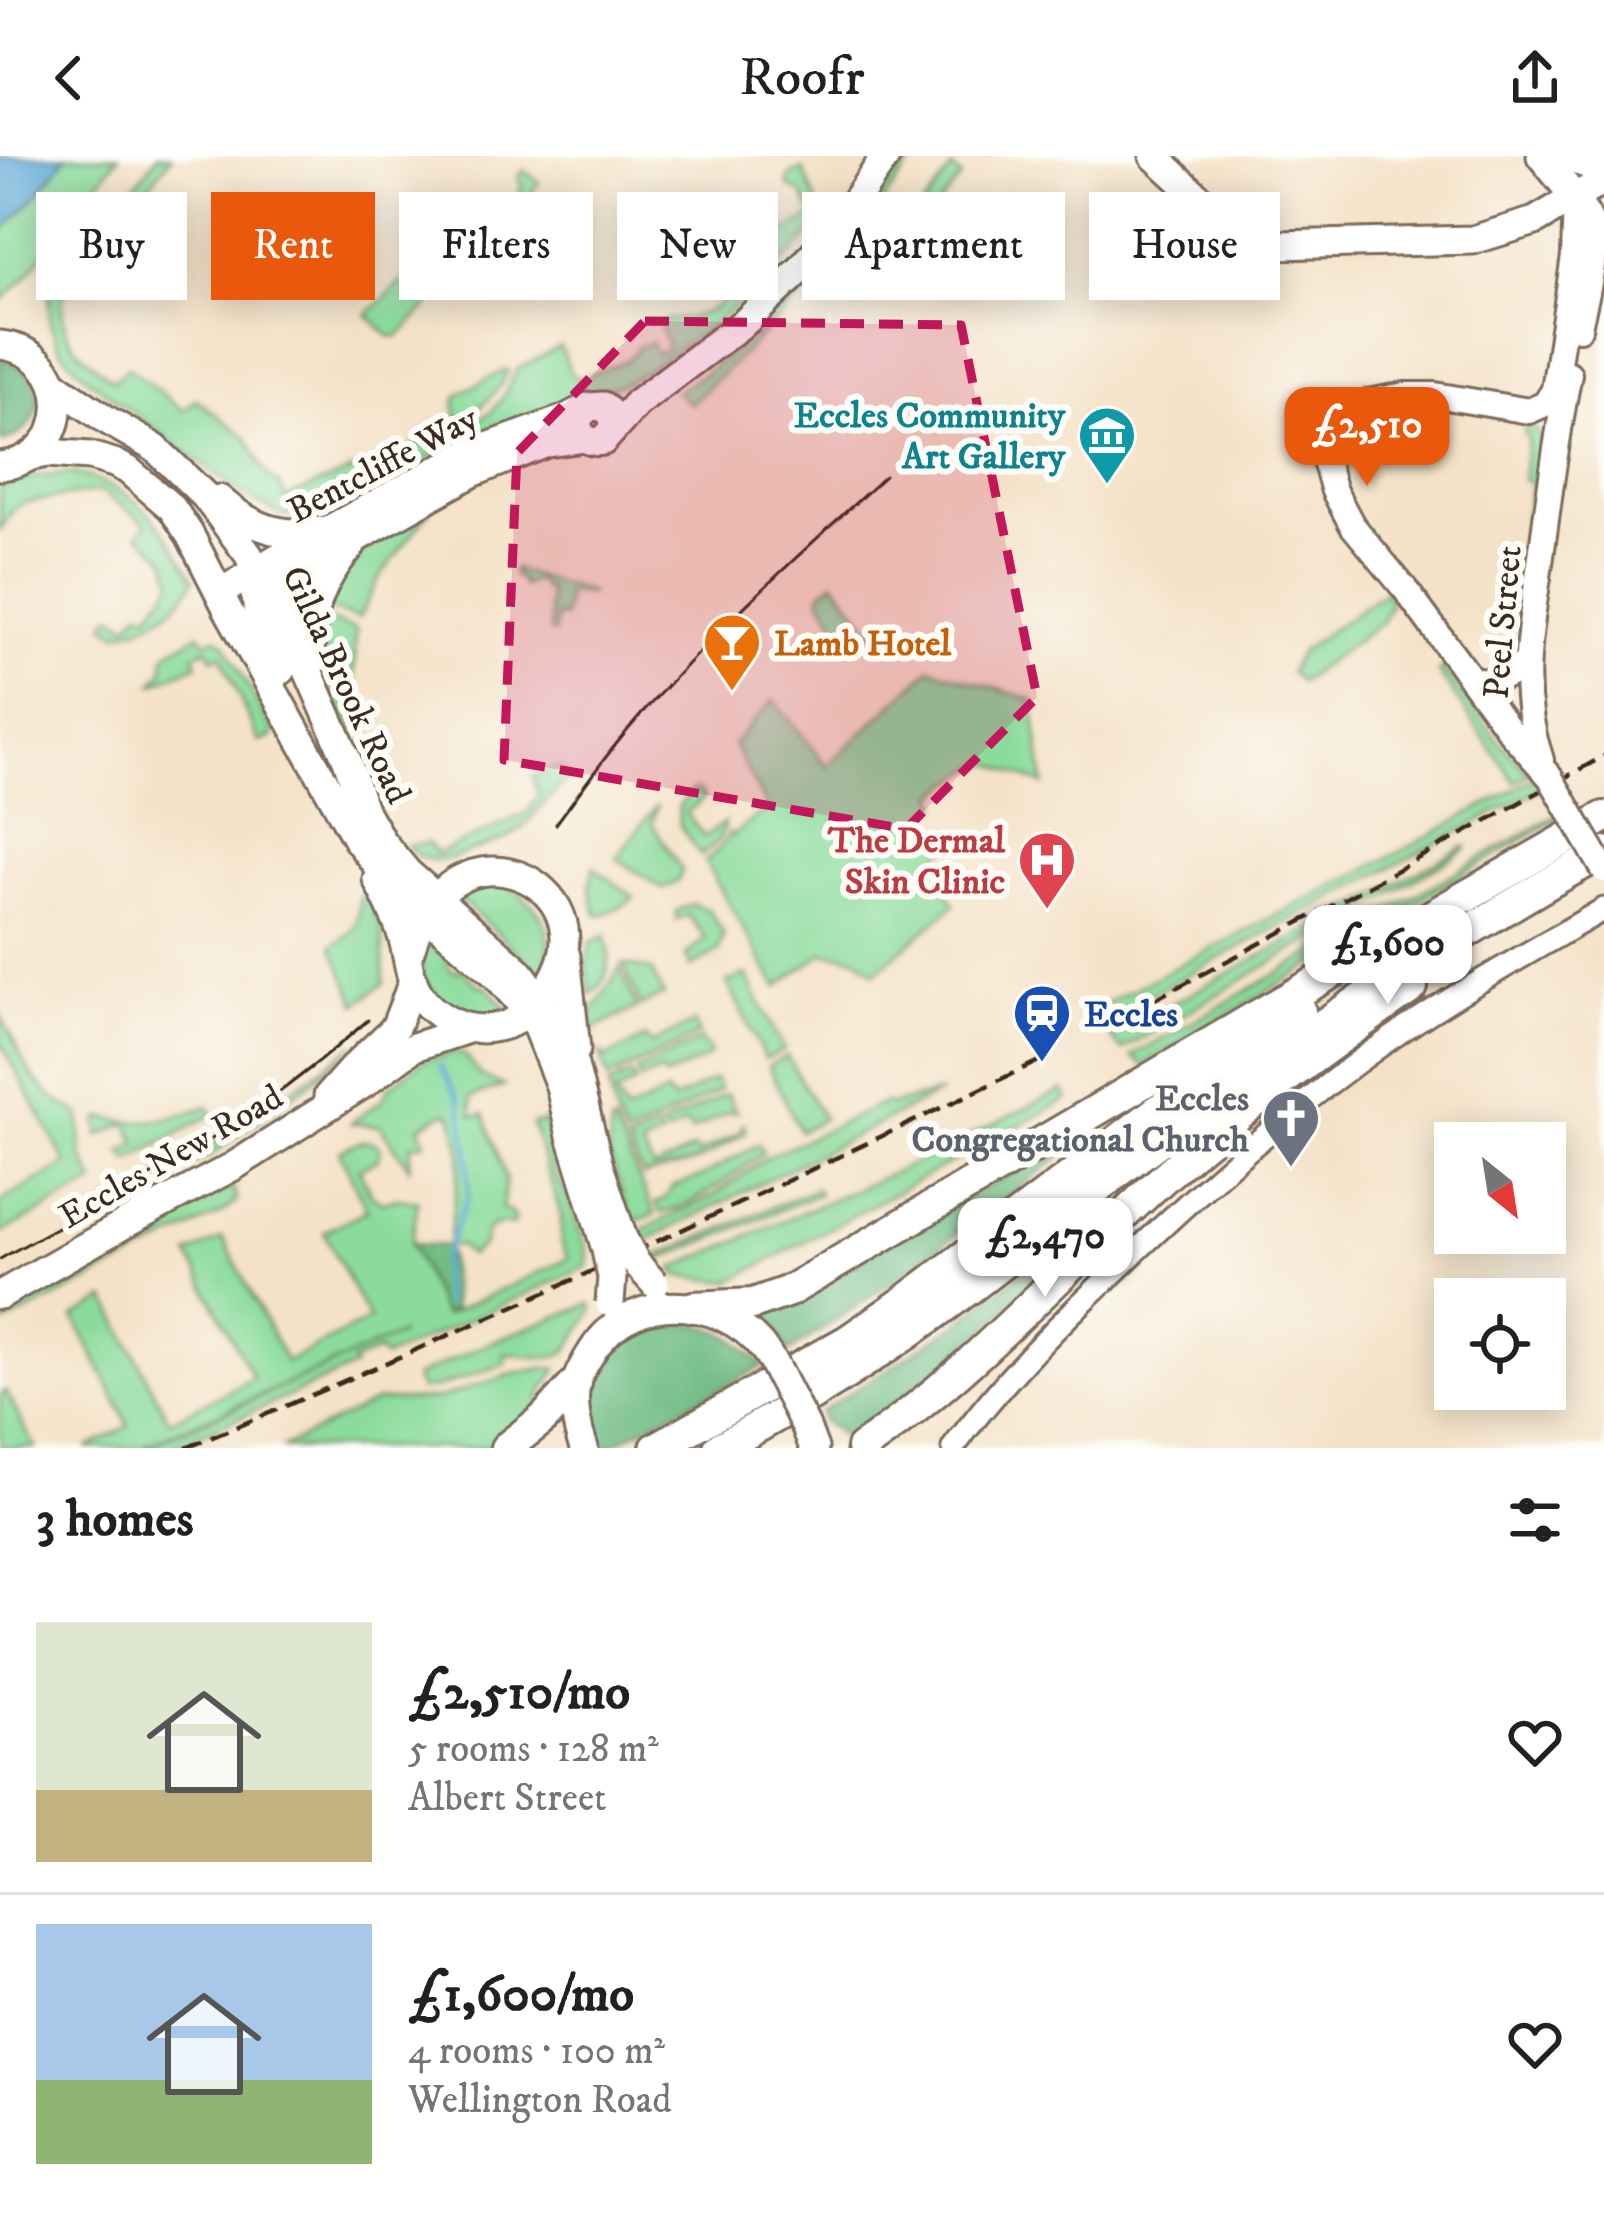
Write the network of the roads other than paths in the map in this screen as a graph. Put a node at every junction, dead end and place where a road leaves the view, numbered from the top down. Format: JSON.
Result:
{"nodes":[{"id":1,"x":886,"y":156,"type":"edge"},
{"id":2,"x":1154,"y":156,"type":"edge"},
{"id":3,"x":1541,"y":156,"type":"edge"},
{"id":4,"x":1562,"y":156,"type":"edge"},
{"id":5,"x":1604,"y":165,"type":"edge"},
{"id":6,"x":1604,"y":180,"type":"edge"},
{"id":7,"x":1576,"y":199,"type":"junction"},
{"id":8,"x":0,"y":345,"type":"edge"},
{"id":9,"x":54,"y":384,"type":"junction"},
{"id":10,"x":1537,"y":408,"type":"junction"},
{"id":11,"x":599,"y":414,"type":"junction"},
{"id":12,"x":155,"y":448,"type":"junction"},
{"id":13,"x":1556,"y":449,"type":"junction"},
{"id":14,"x":32,"y":456,"type":"junction"},
{"id":15,"x":0,"y":466,"type":"edge"},
{"id":16,"x":359,"y":525,"type":"junction"},
{"id":17,"x":248,"y":585,"type":"junction"},
{"id":18,"x":1527,"y":661,"type":"junction"},
{"id":19,"x":1473,"y":680,"type":"junction"},
{"id":20,"x":317,"y":689,"type":"junction"},
{"id":21,"x":347,"y":760,"type":"junction"},
{"id":22,"x":1546,"y":771,"type":"junction"},
{"id":23,"x":1604,"y":817,"type":"edge"},
{"id":24,"x":356,"y":838,"type":"junction"},
{"id":25,"x":1604,"y":853,"type":"edge"},
{"id":26,"x":1604,"y":871,"type":"edge"},
{"id":27,"x":470,"y":874,"type":"junction"},
{"id":28,"x":1474,"y":893,"type":"junction"},
{"id":29,"x":1604,"y":909,"type":"edge"},
{"id":30,"x":418,"y":937,"type":"junction"},
{"id":31,"x":564,"y":937,"type":"junction"},
{"id":32,"x":535,"y":1005,"type":"junction"},
{"id":33,"x":484,"y":1028,"type":"junction"},
{"id":34,"x":580,"y":1085,"type":"junction"},
{"id":35,"x":314,"y":1113,"type":"junction"},
{"id":36,"x":571,"y":1136,"type":"junction"},
{"id":37,"x":614,"y":1242,"type":"junction"},
{"id":38,"x":0,"y":1295,"type":"edge"},
{"id":39,"x":687,"y":1306,"type":"junction"},
{"id":40,"x":600,"y":1340,"type":"junction"},
{"id":41,"x":576,"y":1383,"type":"junction"},
{"id":42,"x":810,"y":1437,"type":"edge"},
{"id":43,"x":518,"y":1439,"type":"edge"},
{"id":44,"x":584,"y":1448,"type":"edge"},
{"id":45,"x":656,"y":1448,"type":"edge"},
{"id":46,"x":718,"y":1448,"type":"edge"},
{"id":47,"x":862,"y":1448,"type":"edge"},
{"id":48,"x":953,"y":1448,"type":"edge"}],
"edges":[{"from":1,"to":11,"type":"main road","name":"Bentcliffe Way"},
{"from":2,"to":7,"type":"main road"},
{"from":3,"to":7,"type":"main road"},
{"from":4,"to":5,"type":"main road"},
{"from":6,"to":7,"type":"main road"},
{"from":7,"to":10,"type":"main road"},
{"from":7,"to":13,"type":"main road","name":"Peel Street"},
{"from":8,"to":9,"type":"main road"},
{"from":9,"to":12,"type":"main road"},
{"from":9,"to":14,"type":"main road"},
{"from":10,"to":13,"type":"main road"},
{"from":10,"to":19,"type":"main road"},
{"from":11,"to":16,"type":"main road","name":"Bentcliffe Way"},
{"from":11,"to":16,"type":"main road","name":"Bentcliffe Way"},
{"from":12,"to":16,"type":"main road"},
{"from":12,"to":17,"type":"main road"},
{"from":13,"to":18,"type":"main road","name":"Peel Street"},
{"from":14,"to":15,"type":"main road","name":"Gilda Brook Road"},
{"from":14,"to":17,"type":"main road","name":"Gilda Brook Road"},
{"from":16,"to":17,"type":"main road","name":"Bentcliffe Way"},
{"from":16,"to":20,"type":"main road"},
{"from":17,"to":20,"type":"main road","name":"Gilda Brook Road"},
{"from":17,"to":24,"type":"main road","name":"Gilda Brook Road"},
{"from":18,"to":19,"type":"main road"},
{"from":18,"to":22,"type":"main road","name":"Peel Street"},
{"from":19,"to":22,"type":"main road"},
{"from":20,"to":21,"type":"main road","name":"Gilda Brook Road"},
{"from":21,"to":27,"type":"main road"},
{"from":21,"to":30,"type":"main road","name":"Gilda Brook Road"},
{"from":22,"to":26,"type":"main road","bridge":true},
{"from":23,"to":28,"type":"highway"},
{"from":24,"to":30,"type":"main road","name":"Gilda Brook Road"},
{"from":24,"to":30,"type":"main road"},
{"from":25,"to":46,"type":"highway"},
{"from":25,"to":47,"type":"highway"},
{"from":27,"to":30,"type":"main road"},
{"from":27,"to":31,"type":"main road"},
{"from":28,"to":39,"type":"highway"},
{"from":28,"to":45,"type":"highway"},
{"from":29,"to":48,"type":"street"},
{"from":30,"to":32,"type":"main road","name":"Gilda Brook Road"},
{"from":30,"to":33,"type":"main road"},
{"from":30,"to":35,"type":"main road","name":"Eccles New Road"},
{"from":31,"to":32,"type":"main road"},
{"from":31,"to":34,"type":"main road"},
{"from":32,"to":33,"type":"main road","name":"Eccles New Road"},
{"from":32,"to":34,"type":"main road","name":"Gilda Brook Road"},
{"from":32,"to":36,"type":"main road","name":"Gilda Brook Road"},
{"from":33,"to":35,"type":"main road","name":"Eccles New Road"},
{"from":33,"to":36,"type":"main road"},
{"from":34,"to":37,"type":"main road","name":"Gilda Brook Road"},
{"from":35,"to":38,"type":"main road","name":"Eccles New Road"},
{"from":36,"to":37,"type":"main road","name":"Gilda Brook Road"},
{"from":37,"to":39,"type":"main road","bridge":true},
{"from":37,"to":40,"type":"main road","bridge":true},
{"from":39,"to":40,"type":"main road"},
{"from":39,"to":42,"type":"main road","bridge":true},
{"from":40,"to":41,"type":"main road"},
{"from":41,"to":43,"type":"highway"},
{"from":41,"to":44,"type":"main road"}]}
